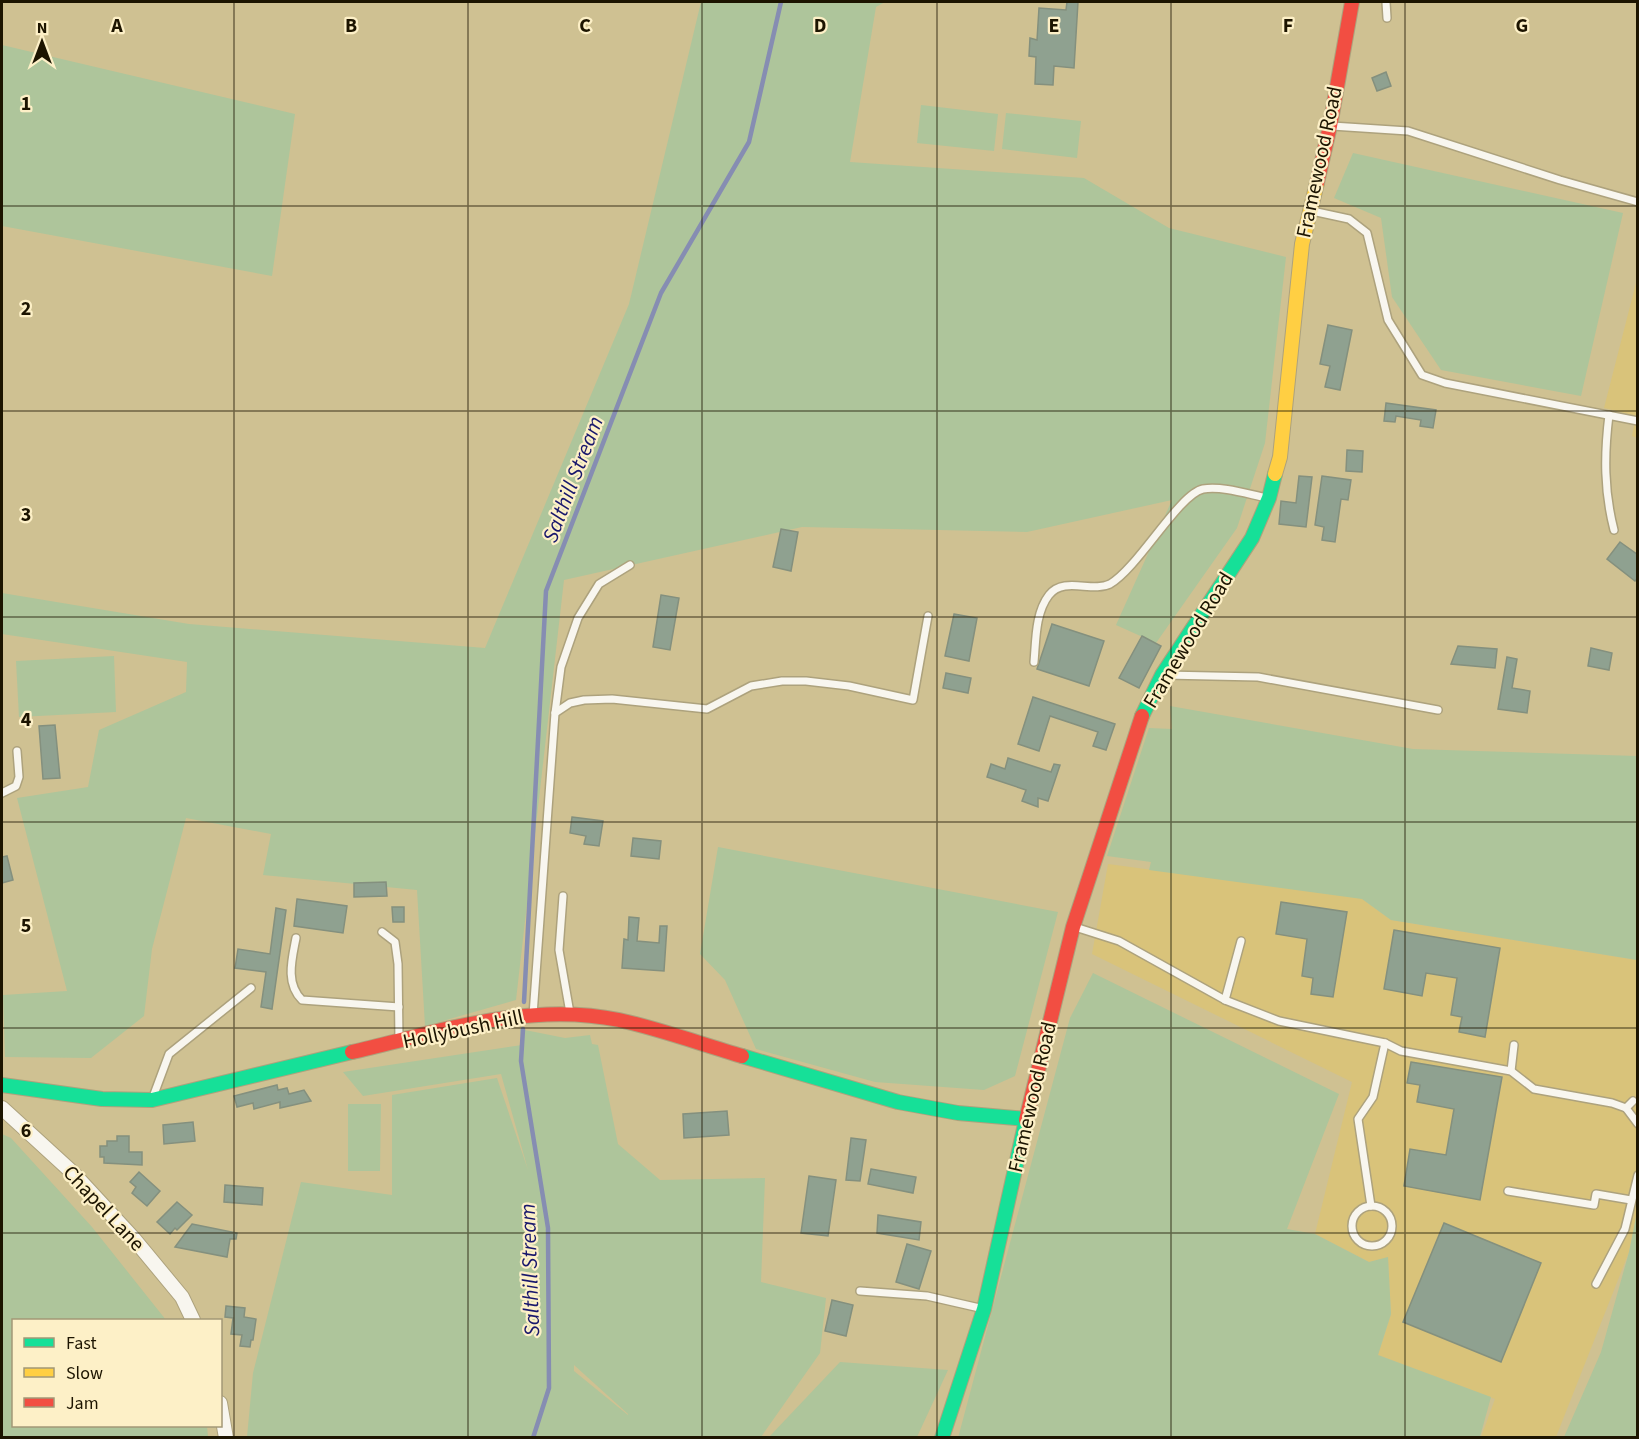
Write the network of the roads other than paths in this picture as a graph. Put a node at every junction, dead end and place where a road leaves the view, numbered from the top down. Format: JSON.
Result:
{"nodes":[{"id":1,"x":1352,"y":2,"type":"edge"},
{"id":2,"x":1386,"y":2,"type":"edge"},
{"id":3,"x":1387,"y":18,"type":"dead end"},
{"id":4,"x":1330,"y":126,"type":"junction"},
{"id":5,"x":1638,"y":202,"type":"edge"},
{"id":6,"x":1310,"y":210,"type":"junction"},
{"id":7,"x":1609,"y":415,"type":"junction"},
{"id":8,"x":1638,"y":421,"type":"edge"},
{"id":9,"x":1269,"y":498,"type":"junction"},
{"id":10,"x":1614,"y":530,"type":"dead end"},
{"id":11,"x":630,"y":565,"type":"dead end"},
{"id":12,"x":928,"y":616,"type":"dead end"},
{"id":13,"x":1034,"y":662,"type":"dead end"},
{"id":14,"x":1162,"y":675,"type":"junction"},
{"id":15,"x":1438,"y":710,"type":"dead end"},
{"id":16,"x":555,"y":713,"type":"junction"},
{"id":17,"x":17,"y":751,"type":"dead end"},
{"id":18,"x":2,"y":793,"type":"edge"},
{"id":19,"x":563,"y":897,"type":"dead end"},
{"id":20,"x":1073,"y":927,"type":"junction"},
{"id":21,"x":382,"y":932,"type":"dead end"},
{"id":22,"x":296,"y":938,"type":"dead end"},
{"id":23,"x":1241,"y":941,"type":"dead end"},
{"id":24,"x":251,"y":988,"type":"dead end"},
{"id":25,"x":1226,"y":1000,"type":"junction"},
{"id":26,"x":399,"y":1007,"type":"junction"},
{"id":27,"x":533,"y":1015,"type":"junction"},
{"id":28,"x":570,"y":1015,"type":"junction"},
{"id":29,"x":399,"y":1042,"type":"junction"},
{"id":30,"x":1385,"y":1043,"type":"junction"},
{"id":31,"x":1514,"y":1045,"type":"dead end"},
{"id":32,"x":1510,"y":1071,"type":"junction"},
{"id":33,"x":2,"y":1085,"type":"edge"},
{"id":34,"x":152,"y":1100,"type":"junction"},
{"id":35,"x":1633,"y":1101,"type":"dead end"},
{"id":36,"x":2,"y":1108,"type":"edge"},
{"id":37,"x":1626,"y":1108,"type":"junction"},
{"id":38,"x":1026,"y":1119,"type":"junction"},
{"id":39,"x":1638,"y":1124,"type":"edge"},
{"id":40,"x":1638,"y":1175,"type":"edge"},
{"id":41,"x":1508,"y":1191,"type":"dead end"},
{"id":42,"x":1631,"y":1200,"type":"junction"},
{"id":43,"x":1371,"y":1206,"type":"junction"},
{"id":44,"x":1596,"y":1284,"type":"dead end"},
{"id":45,"x":861,"y":1291,"type":"dead end"},
{"id":46,"x":984,"y":1309,"type":"junction"},
{"id":47,"x":193,"y":1319,"type":"edge"},
{"id":48,"x":222,"y":1414,"type":"edge"},
{"id":49,"x":226,"y":1437,"type":"edge"},
{"id":50,"x":942,"y":1437,"type":"edge"}],
"edges":[{"from":1,"to":4,"type":"street","name":"Framewood Road"},
{"from":2,"to":3,"type":"lane"},
{"from":4,"to":5,"type":"lane"},
{"from":4,"to":6,"type":"street","name":"Framewood Road"},
{"from":6,"to":7,"type":"lane"},
{"from":6,"to":9,"type":"street","name":"Framewood Road"},
{"from":7,"to":8,"type":"lane"},
{"from":7,"to":10,"type":"lane"},
{"from":9,"to":13,"type":"lane"},
{"from":9,"to":14,"type":"street","name":"Framewood Road"},
{"from":11,"to":16,"type":"lane"},
{"from":12,"to":16,"type":"lane"},
{"from":14,"to":15,"type":"lane"},
{"from":14,"to":20,"type":"street","name":"Framewood Road"},
{"from":16,"to":27,"type":"lane"},
{"from":17,"to":18,"type":"lane"},
{"from":19,"to":28,"type":"lane"},
{"from":20,"to":25,"type":"lane"},
{"from":20,"to":38,"type":"street","name":"Framewood Road"},
{"from":21,"to":26,"type":"lane"},
{"from":22,"to":26,"type":"lane"},
{"from":23,"to":25,"type":"lane"},
{"from":24,"to":34,"type":"lane"},
{"from":25,"to":30,"type":"lane"},
{"from":26,"to":29,"type":"lane"},
{"from":27,"to":28,"type":"street","name":"Hollybush Hill"},
{"from":27,"to":29,"type":"street","name":"Hollybush Hill"},
{"from":28,"to":38,"type":"street","name":"Hollybush Hill"},
{"from":29,"to":34,"type":"street","name":"Hollybush Hill"},
{"from":30,"to":32,"type":"lane"},
{"from":30,"to":43,"type":"lane"},
{"from":31,"to":32,"type":"lane"},
{"from":32,"to":37,"type":"lane"},
{"from":33,"to":34,"type":"street","name":"Hollybush Hill"},
{"from":35,"to":37,"type":"lane"},
{"from":36,"to":47,"type":"street","name":"Chapel Lane"},
{"from":37,"to":39,"type":"lane"},
{"from":38,"to":46,"type":"street","name":"Framewood Road"},
{"from":40,"to":42,"type":"lane"},
{"from":41,"to":42,"type":"lane"},
{"from":42,"to":44,"type":"lane"},
{"from":43,"to":43,"type":"lane"},
{"from":45,"to":46,"type":"lane"},
{"from":46,"to":50,"type":"street","name":"Framewood Road"},
{"from":48,"to":49,"type":"street"}]}
